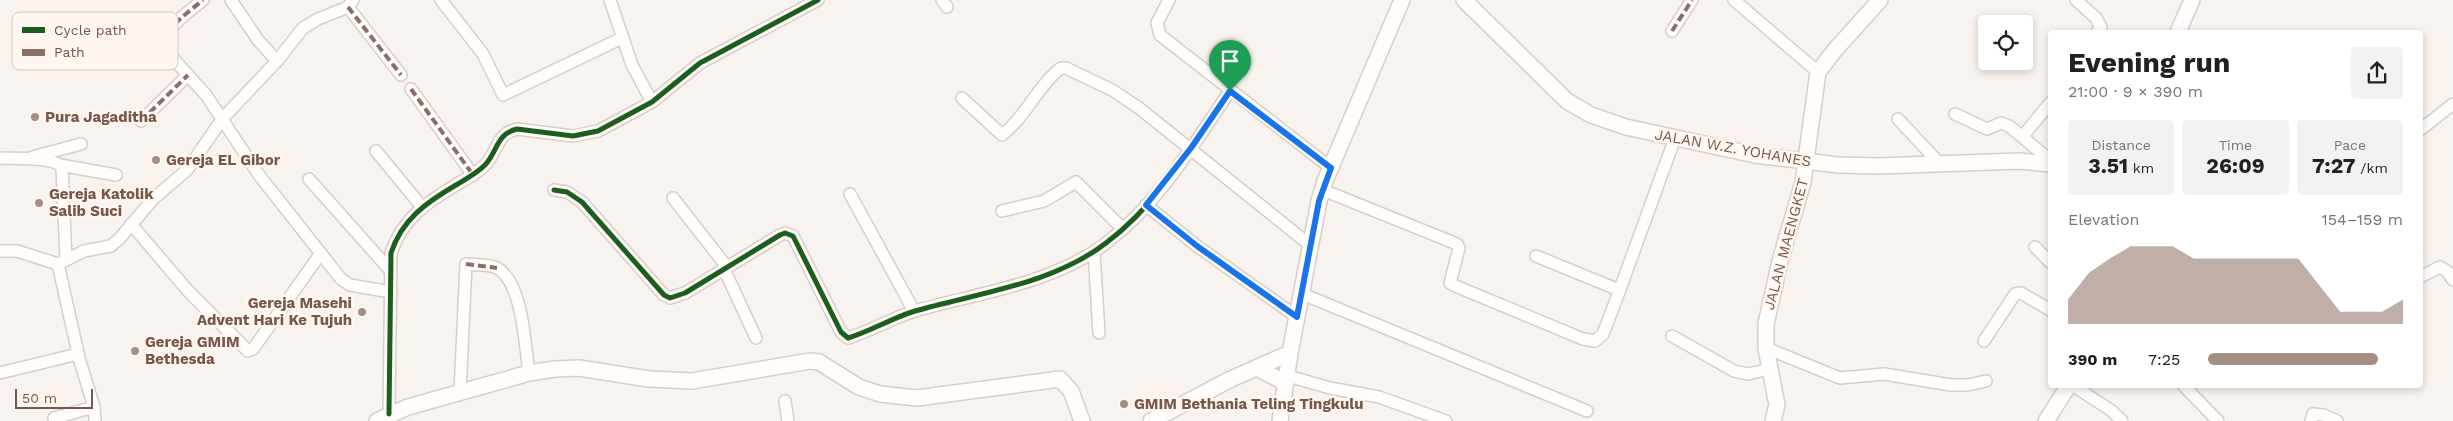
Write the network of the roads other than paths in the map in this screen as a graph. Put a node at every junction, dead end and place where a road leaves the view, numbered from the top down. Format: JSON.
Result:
{"nodes":[{"id":1,"x":203,"y":0,"type":"edge"},
{"id":2,"x":231,"y":0,"type":"edge"},
{"id":3,"x":441,"y":0,"type":"edge"},
{"id":4,"x":622,"y":0,"type":"edge"},
{"id":5,"x":818,"y":0,"type":"edge"},
{"id":6,"x":1170,"y":0,"type":"edge"},
{"id":7,"x":1402,"y":0,"type":"edge"},
{"id":8,"x":1464,"y":0,"type":"edge"},
{"id":9,"x":1692,"y":0,"type":"edge"},
{"id":10,"x":1734,"y":0,"type":"edge"},
{"id":11,"x":1880,"y":0,"type":"edge"},
{"id":12,"x":2076,"y":0,"type":"edge"},
{"id":13,"x":2192,"y":0,"type":"edge"},
{"id":14,"x":350,"y":4,"type":"edge"},
{"id":15,"x":612,"y":7,"type":"edge"},
{"id":16,"x":178,"y":21,"type":"edge"},
{"id":17,"x":2102,"y":30,"type":"edge"},
{"id":18,"x":2179,"y":30,"type":"edge"},
{"id":19,"x":1672,"y":32,"type":"dead end"},
{"id":20,"x":622,"y":38,"type":"junction"},
{"id":21,"x":277,"y":61,"type":"junction"},
{"id":22,"x":178,"y":64,"type":"edge"},
{"id":23,"x":1818,"y":72,"type":"junction"},
{"id":24,"x":188,"y":75,"type":"junction"},
{"id":25,"x":401,"y":75,"type":"dead end"},
{"id":26,"x":411,"y":89,"type":"dead end"},
{"id":27,"x":1230,"y":91,"type":"junction"},
{"id":28,"x":962,"y":98,"type":"dead end"},
{"id":29,"x":652,"y":102,"type":"junction"},
{"id":30,"x":2453,"y":104,"type":"edge"},
{"id":31,"x":2048,"y":105,"type":"edge"},
{"id":32,"x":1955,"y":114,"type":"dead end"},
{"id":33,"x":223,"y":118,"type":"junction"},
{"id":34,"x":1898,"y":120,"type":"dead end"},
{"id":35,"x":141,"y":121,"type":"dead end"},
{"id":36,"x":2423,"y":128,"type":"edge"},
{"id":37,"x":2023,"y":136,"type":"junction"},
{"id":38,"x":1675,"y":138,"type":"junction"},
{"id":39,"x":81,"y":144,"type":"dead end"},
{"id":40,"x":1191,"y":148,"type":"junction"},
{"id":41,"x":376,"y":151,"type":"dead end"},
{"id":42,"x":0,"y":158,"type":"edge"},
{"id":43,"x":2048,"y":158,"type":"edge"},
{"id":44,"x":28,"y":159,"type":"junction"},
{"id":45,"x":1807,"y":162,"type":"junction"},
{"id":46,"x":1940,"y":164,"type":"junction"},
{"id":47,"x":2048,"y":164,"type":"edge"},
{"id":48,"x":60,"y":165,"type":"junction"},
{"id":49,"x":1331,"y":168,"type":"junction"},
{"id":50,"x":116,"y":175,"type":"dead end"},
{"id":51,"x":473,"y":175,"type":"junction"},
{"id":52,"x":309,"y":179,"type":"dead end"},
{"id":53,"x":554,"y":190,"type":"dead end"},
{"id":54,"x":1323,"y":190,"type":"junction"},
{"id":55,"x":850,"y":194,"type":"dead end"},
{"id":56,"x":673,"y":198,"type":"dead end"},
{"id":57,"x":1146,"y":205,"type":"junction"},
{"id":58,"x":422,"y":207,"type":"junction"},
{"id":59,"x":1002,"y":211,"type":"dead end"},
{"id":60,"x":131,"y":224,"type":"junction"},
{"id":61,"x":1123,"y":229,"type":"junction"},
{"id":62,"x":1310,"y":245,"type":"junction"},
{"id":63,"x":2035,"y":247,"type":"dead end"},
{"id":64,"x":0,"y":252,"type":"edge"},
{"id":65,"x":1094,"y":252,"type":"junction"},
{"id":66,"x":321,"y":253,"type":"junction"},
{"id":67,"x":1536,"y":256,"type":"dead end"},
{"id":68,"x":2048,"y":260,"type":"edge"},
{"id":69,"x":62,"y":262,"type":"junction"},
{"id":70,"x":726,"y":268,"type":"junction"},
{"id":71,"x":389,"y":269,"type":"junction"},
{"id":72,"x":2423,"y":276,"type":"edge"},
{"id":73,"x":2453,"y":280,"type":"edge"},
{"id":74,"x":1620,"y":290,"type":"junction"},
{"id":75,"x":391,"y":292,"type":"junction"},
{"id":76,"x":1300,"y":293,"type":"junction"},
{"id":77,"x":2048,"y":309,"type":"edge"},
{"id":78,"x":914,"y":311,"type":"junction"},
{"id":79,"x":1297,"y":317,"type":"junction"},
{"id":80,"x":1100,"y":333,"type":"dead end"},
{"id":81,"x":1672,"y":336,"type":"dead end"},
{"id":82,"x":756,"y":338,"type":"dead end"},
{"id":83,"x":1984,"y":341,"type":"dead end"},
{"id":84,"x":1766,"y":348,"type":"junction"},
{"id":85,"x":1290,"y":353,"type":"junction"},
{"id":86,"x":79,"y":358,"type":"junction"},
{"id":87,"x":1257,"y":368,"type":"junction"},
{"id":88,"x":1770,"y":369,"type":"junction"},
{"id":89,"x":529,"y":373,"type":"junction"},
{"id":90,"x":0,"y":374,"type":"edge"},
{"id":91,"x":1287,"y":380,"type":"junction"},
{"id":92,"x":1986,"y":381,"type":"dead end"},
{"id":93,"x":2068,"y":388,"type":"edge"},
{"id":94,"x":2075,"y":388,"type":"edge"},
{"id":95,"x":2186,"y":388,"type":"edge"},
{"id":96,"x":460,"y":392,"type":"junction"},
{"id":97,"x":785,"y":401,"type":"dead end"},
{"id":98,"x":94,"y":407,"type":"junction"},
{"id":99,"x":1587,"y":411,"type":"dead end"},
{"id":100,"x":383,"y":417,"type":"edge"},
{"id":101,"x":54,"y":418,"type":"dead end"},
{"id":102,"x":95,"y":421,"type":"edge"},
{"id":103,"x":788,"y":421,"type":"edge"},
{"id":104,"x":1082,"y":421,"type":"edge"},
{"id":105,"x":1151,"y":421,"type":"edge"},
{"id":106,"x":1280,"y":421,"type":"edge"},
{"id":107,"x":1446,"y":421,"type":"edge"},
{"id":108,"x":1773,"y":421,"type":"edge"},
{"id":109,"x":2046,"y":421,"type":"edge"},
{"id":110,"x":2122,"y":421,"type":"edge"},
{"id":111,"x":2218,"y":421,"type":"edge"},
{"id":112,"x":2311,"y":421,"type":"edge"},
{"id":113,"x":2337,"y":421,"type":"edge"}],
"edges":[{"from":1,"to":16,"type":"street"},
{"from":2,"to":21,"type":"street"},
{"from":3,"to":20,"type":"street"},
{"from":4,"to":15,"type":"street"},
{"from":5,"to":29,"type":"street"},
{"from":6,"to":27,"type":"street"},
{"from":7,"to":49,"type":"street"},
{"from":8,"to":38,"type":"street","name":"JALAN W.Z. YOHANES"},
{"from":9,"to":19,"type":"street"},
{"from":10,"to":23,"type":"street"},
{"from":11,"to":23,"type":"street"},
{"from":12,"to":17,"type":"street"},
{"from":13,"to":18,"type":"street"},
{"from":14,"to":21,"type":"street"},
{"from":14,"to":25,"type":"street"},
{"from":15,"to":20,"type":"street"},
{"from":20,"to":29,"type":"street"},
{"from":21,"to":33,"type":"street"},
{"from":22,"to":24,"type":"street"},
{"from":23,"to":45,"type":"street","name":"JALAN MAENGKET"},
{"from":24,"to":33,"type":"street"},
{"from":24,"to":35,"type":"street"},
{"from":26,"to":51,"type":"street"},
{"from":27,"to":40,"type":"street"},
{"from":27,"to":49,"type":"street"},
{"from":28,"to":40,"type":"street"},
{"from":29,"to":51,"type":"street"},
{"from":30,"to":36,"type":"street"},
{"from":31,"to":37,"type":"street"},
{"from":32,"to":37,"type":"street"},
{"from":33,"to":60,"type":"street"},
{"from":33,"to":66,"type":"street"},
{"from":34,"to":46,"type":"street"},
{"from":37,"to":43,"type":"street"},
{"from":38,"to":45,"type":"street","name":"JALAN W.Z. YOHANES"},
{"from":38,"to":74,"type":"street"},
{"from":39,"to":44,"type":"street"},
{"from":40,"to":57,"type":"street"},
{"from":40,"to":62,"type":"street"},
{"from":41,"to":58,"type":"street"},
{"from":42,"to":44,"type":"street"},
{"from":44,"to":48,"type":"street"},
{"from":45,"to":46,"type":"street","name":"JALAN W.Z. YOHANES"},
{"from":45,"to":84,"type":"street","name":"JALAN MAENGKET"},
{"from":46,"to":47,"type":"street","name":"JALAN W.Z. YOHANES"},
{"from":48,"to":50,"type":"street"},
{"from":48,"to":69,"type":"street"},
{"from":49,"to":54,"type":"street"},
{"from":51,"to":58,"type":"street"},
{"from":52,"to":71,"type":"street"},
{"from":53,"to":70,"type":"street"},
{"from":54,"to":62,"type":"street"},
{"from":54,"to":74,"type":"street"},
{"from":55,"to":78,"type":"street"},
{"from":56,"to":70,"type":"street"},
{"from":57,"to":61,"type":"street"},
{"from":57,"to":79,"type":"street"},
{"from":58,"to":71,"type":"street"},
{"from":59,"to":61,"type":"street"},
{"from":60,"to":66,"type":"street"},
{"from":60,"to":69,"type":"street"},
{"from":61,"to":65,"type":"street"},
{"from":62,"to":76,"type":"street"},
{"from":63,"to":68,"type":"street"},
{"from":64,"to":69,"type":"street"},
{"from":65,"to":78,"type":"street"},
{"from":65,"to":80,"type":"street"},
{"from":66,"to":75,"type":"street"},
{"from":67,"to":74,"type":"street"},
{"from":69,"to":86,"type":"street"},
{"from":70,"to":78,"type":"street"},
{"from":70,"to":82,"type":"street"},
{"from":71,"to":75,"type":"street"},
{"from":72,"to":73,"type":"street"},
{"from":75,"to":100,"type":"street"},
{"from":76,"to":79,"type":"street"},
{"from":76,"to":99,"type":"street"},
{"from":77,"to":83,"type":"street"},
{"from":79,"to":85,"type":"street"},
{"from":81,"to":88,"type":"street"},
{"from":84,"to":88,"type":"street","name":"JALAN MAENGKET"},
{"from":84,"to":92,"type":"street"},
{"from":85,"to":87,"type":"street"},
{"from":85,"to":91,"type":"street"},
{"from":86,"to":90,"type":"street"},
{"from":86,"to":98,"type":"street"},
{"from":87,"to":91,"type":"street"},
{"from":87,"to":105,"type":"street"},
{"from":88,"to":108,"type":"street","name":"JALAN MAENGKET"},
{"from":89,"to":96,"type":"street"},
{"from":89,"to":96,"type":"street"},
{"from":89,"to":104,"type":"street"},
{"from":91,"to":106,"type":"street"},
{"from":91,"to":107,"type":"street"},
{"from":93,"to":109,"type":"street"},
{"from":94,"to":110,"type":"street"},
{"from":95,"to":111,"type":"street"},
{"from":96,"to":100,"type":"street"},
{"from":97,"to":103,"type":"street"},
{"from":98,"to":101,"type":"street"},
{"from":98,"to":102,"type":"street"},
{"from":112,"to":113,"type":"street"}]}
